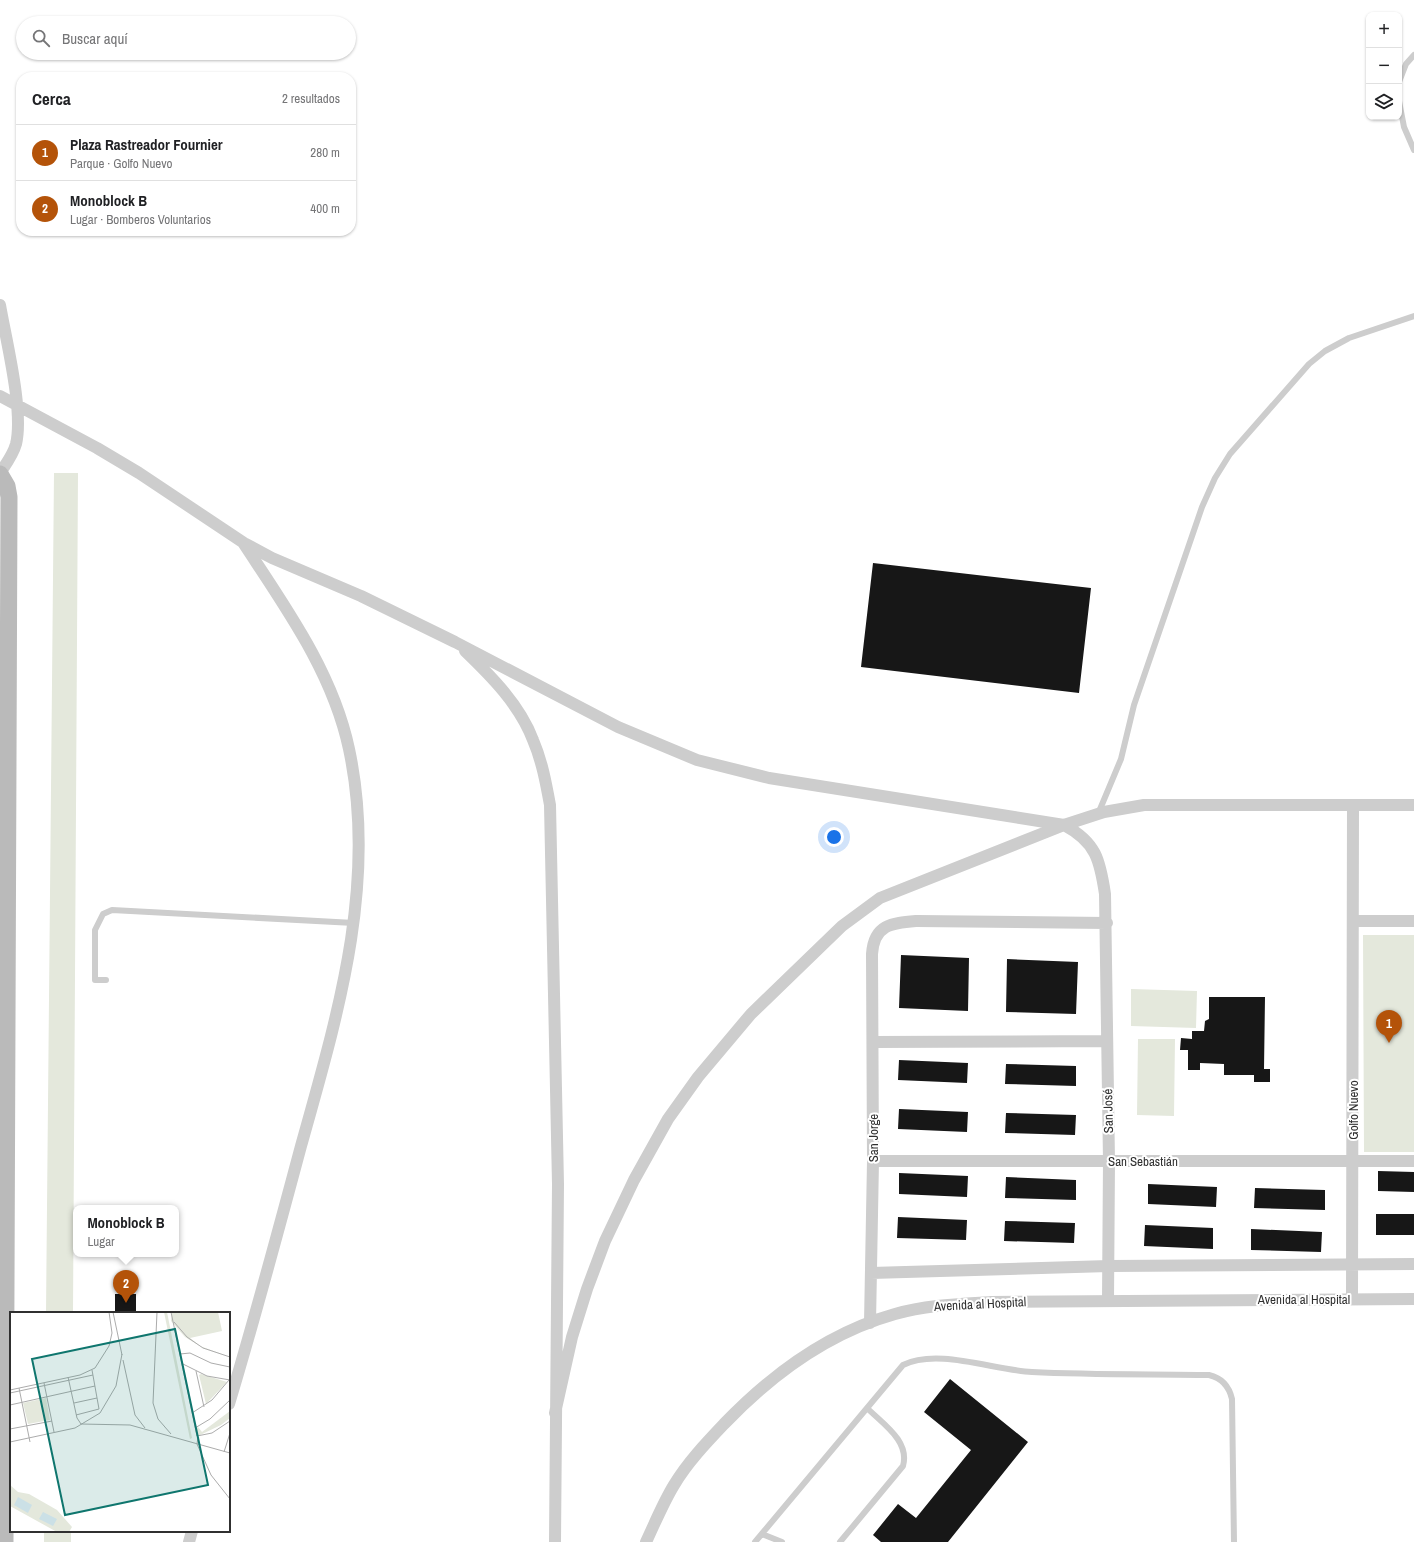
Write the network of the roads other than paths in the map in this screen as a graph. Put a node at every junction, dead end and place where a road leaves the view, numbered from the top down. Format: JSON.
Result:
{"nodes":[{"id":1,"x":1414,"y":55,"type":"edge"},
{"id":2,"x":1402,"y":74,"type":"edge"},
{"id":3,"x":1402,"y":117,"type":"edge"},
{"id":4,"x":1414,"y":150,"type":"edge"},
{"id":5,"x":0,"y":305,"type":"edge"},
{"id":6,"x":1414,"y":316,"type":"edge"},
{"id":7,"x":0,"y":396,"type":"edge"},
{"id":8,"x":17,"y":405,"type":"junction"},
{"id":9,"x":0,"y":474,"type":"edge"},
{"id":10,"x":244,"y":543,"type":"junction"},
{"id":11,"x":4,"y":565,"type":"edge"},
{"id":12,"x":455,"y":642,"type":"junction"},
{"id":13,"x":4,"y":708,"type":"edge"},
{"id":14,"x":1353,"y":805,"type":"junction"},
{"id":15,"x":1414,"y":805,"type":"edge"},
{"id":16,"x":1098,"y":814,"type":"junction"},
{"id":17,"x":1064,"y":825,"type":"junction"},
{"id":18,"x":1354,"y":921,"type":"junction"},
{"id":19,"x":1414,"y":921,"type":"edge"},
{"id":20,"x":354,"y":922,"type":"junction"},
{"id":21,"x":1107,"y":923,"type":"junction"},
{"id":22,"x":106,"y":980,"type":"dead end"},
{"id":23,"x":1107,"y":1041,"type":"junction"},
{"id":24,"x":873,"y":1042,"type":"junction"},
{"id":25,"x":873,"y":1160,"type":"junction"},
{"id":26,"x":1109,"y":1161,"type":"junction"},
{"id":27,"x":1352,"y":1162,"type":"junction"},
{"id":28,"x":1414,"y":1162,"type":"edge"},
{"id":29,"x":3,"y":1209,"type":"edge"},
{"id":30,"x":1352,"y":1264,"type":"junction"},
{"id":31,"x":1414,"y":1264,"type":"edge"},
{"id":32,"x":1109,"y":1266,"type":"junction"},
{"id":33,"x":871,"y":1273,"type":"junction"},
{"id":34,"x":3,"y":1293,"type":"edge"},
{"id":35,"x":1352,"y":1298,"type":"junction"},
{"id":36,"x":1414,"y":1299,"type":"edge"},
{"id":37,"x":1108,"y":1300,"type":"junction"},
{"id":38,"x":870,"y":1323,"type":"junction"},
{"id":39,"x":230,"y":1400,"type":"edge"},
{"id":40,"x":867,"y":1408,"type":"junction"},
{"id":41,"x":556,"y":1413,"type":"junction"},
{"id":42,"x":192,"y":1532,"type":"edge"},
{"id":43,"x":762,"y":1534,"type":"junction"},
{"id":44,"x":5,"y":1542,"type":"edge"},
{"id":45,"x":189,"y":1542,"type":"edge"},
{"id":46,"x":555,"y":1542,"type":"edge"},
{"id":47,"x":646,"y":1542,"type":"edge"},
{"id":48,"x":755,"y":1542,"type":"edge"},
{"id":49,"x":782,"y":1542,"type":"edge"},
{"id":50,"x":840,"y":1542,"type":"edge"},
{"id":51,"x":1234,"y":1542,"type":"edge"}],
"edges":[{"from":1,"to":2,"type":"lane"},
{"from":3,"to":4,"type":"lane"},
{"from":5,"to":8,"type":"street"},
{"from":6,"to":16,"type":"lane"},
{"from":7,"to":8,"type":"street"},
{"from":8,"to":9,"type":"street"},
{"from":8,"to":10,"type":"street"},
{"from":9,"to":11,"type":"main road"},
{"from":10,"to":12,"type":"street"},
{"from":10,"to":20,"type":"street"},
{"from":11,"to":13,"type":"main road"},
{"from":12,"to":17,"type":"street"},
{"from":12,"to":41,"type":"street"},
{"from":13,"to":29,"type":"main road"},
{"from":14,"to":15,"type":"street"},
{"from":14,"to":16,"type":"street"},
{"from":14,"to":18,"type":"street","name":"Golfo Nuevo"},
{"from":16,"to":17,"type":"street"},
{"from":17,"to":21,"type":"street","name":"San José"},
{"from":17,"to":41,"type":"street"},
{"from":18,"to":19,"type":"street"},
{"from":18,"to":27,"type":"street","name":"Golfo Nuevo"},
{"from":20,"to":22,"type":"lane"},
{"from":20,"to":39,"type":"street"},
{"from":21,"to":23,"type":"street","name":"San José"},
{"from":21,"to":24,"type":"street","name":"San Jorge"},
{"from":23,"to":24,"type":"street"},
{"from":23,"to":26,"type":"street","name":"San José"},
{"from":24,"to":25,"type":"street","name":"San Jorge"},
{"from":25,"to":26,"type":"street","name":"San Sebastián"},
{"from":25,"to":33,"type":"street","name":"San Jorge"},
{"from":26,"to":27,"type":"street","name":"San Sebastián"},
{"from":26,"to":32,"type":"street","name":"San José"},
{"from":27,"to":28,"type":"street","name":"San Sebastián"},
{"from":27,"to":30,"type":"street","name":"Golfo Nuevo"},
{"from":29,"to":34,"type":"main road"},
{"from":30,"to":31,"type":"street"},
{"from":30,"to":32,"type":"street"},
{"from":30,"to":35,"type":"street","name":"Golfo Nuevo"},
{"from":32,"to":33,"type":"street"},
{"from":32,"to":37,"type":"street","name":"San José"},
{"from":33,"to":38,"type":"street","name":"San Jorge"},
{"from":34,"to":44,"type":"main road"},
{"from":35,"to":36,"type":"street","name":"Avenida al Hospital"},
{"from":35,"to":37,"type":"street","name":"Avenida al Hospital"},
{"from":37,"to":38,"type":"street","name":"Avenida al Hospital"},
{"from":38,"to":47,"type":"street","name":"Avenida al Hospital"},
{"from":40,"to":43,"type":"lane"},
{"from":40,"to":50,"type":"lane"},
{"from":40,"to":51,"type":"lane"},
{"from":41,"to":46,"type":"street"},
{"from":42,"to":45,"type":"street"},
{"from":43,"to":48,"type":"lane"},
{"from":43,"to":49,"type":"lane"}]}
